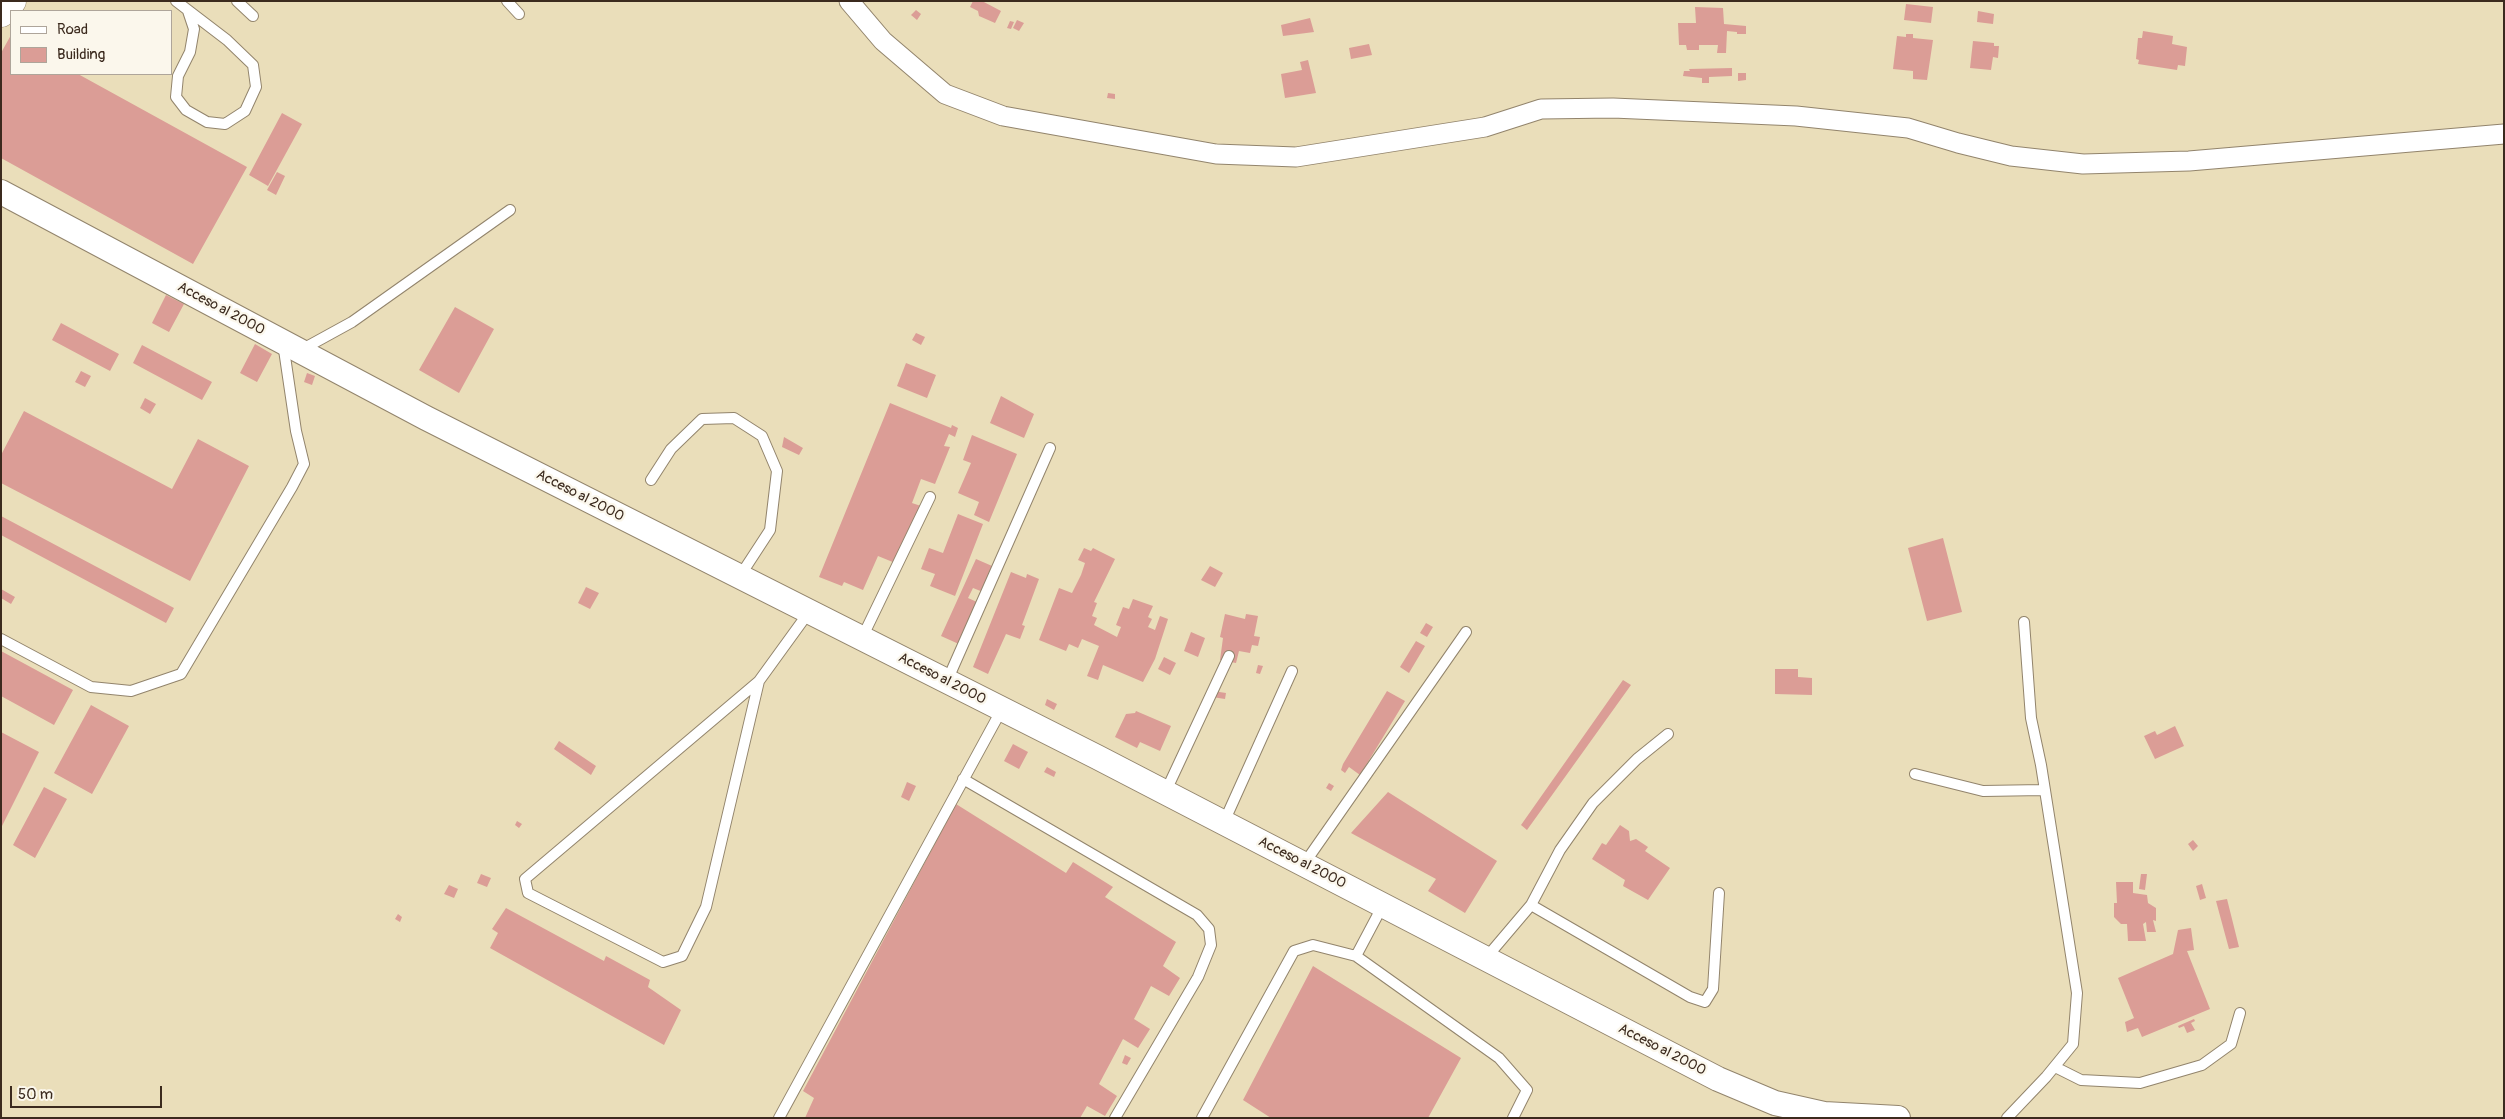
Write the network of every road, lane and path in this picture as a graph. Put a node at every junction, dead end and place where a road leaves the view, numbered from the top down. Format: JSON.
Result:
{"nodes":[{"id":1,"x":12,"y":1,"type":"edge"},
{"id":2,"x":176,"y":1,"type":"edge"},
{"id":3,"x":237,"y":1,"type":"edge"},
{"id":4,"x":507,"y":1,"type":"edge"},
{"id":5,"x":849,"y":1,"type":"edge"},
{"id":6,"x":188,"y":11,"type":"junction"},
{"id":7,"x":1,"y":13,"type":"edge"},
{"id":8,"x":519,"y":14,"type":"dead end"},
{"id":9,"x":253,"y":16,"type":"dead end"},
{"id":10,"x":2504,"y":134,"type":"edge"},
{"id":11,"x":1,"y":192,"type":"edge"},
{"id":12,"x":510,"y":210,"type":"dead end"},
{"id":13,"x":291,"y":346,"type":"junction"},
{"id":14,"x":1050,"y":448,"type":"dead end"},
{"id":15,"x":651,"y":480,"type":"dead end"},
{"id":16,"x":930,"y":497,"type":"dead end"},
{"id":17,"x":740,"y":576,"type":"junction"},
{"id":18,"x":809,"y":612,"type":"junction"},
{"id":19,"x":2024,"y":622,"type":"dead end"},
{"id":20,"x":1466,"y":632,"type":"dead end"},
{"id":21,"x":1,"y":638,"type":"edge"},
{"id":22,"x":862,"y":638,"type":"junction"},
{"id":23,"x":1229,"y":656,"type":"dead end"},
{"id":24,"x":1292,"y":671,"type":"dead end"},
{"id":25,"x":947,"y":681,"type":"junction"},
{"id":26,"x":759,"y":682,"type":"junction"},
{"id":27,"x":1002,"y":709,"type":"junction"},
{"id":28,"x":1668,"y":734,"type":"dead end"},
{"id":29,"x":1915,"y":774,"type":"dead end"},
{"id":30,"x":964,"y":779,"type":"junction"},
{"id":31,"x":2043,"y":790,"type":"junction"},
{"id":32,"x":1165,"y":792,"type":"junction"},
{"id":33,"x":1224,"y":822,"type":"junction"},
{"id":34,"x":1304,"y":864,"type":"junction"},
{"id":35,"x":1719,"y":893,"type":"dead end"},
{"id":36,"x":1383,"y":905,"type":"junction"},
{"id":37,"x":1531,"y":905,"type":"junction"},
{"id":38,"x":1356,"y":956,"type":"junction"},
{"id":39,"x":1486,"y":958,"type":"junction"},
{"id":40,"x":2240,"y":1013,"type":"dead end"},
{"id":41,"x":2055,"y":1066,"type":"junction"},
{"id":42,"x":779,"y":1118,"type":"edge"},
{"id":43,"x":1115,"y":1118,"type":"edge"},
{"id":44,"x":1202,"y":1118,"type":"edge"},
{"id":45,"x":1513,"y":1118,"type":"edge"},
{"id":46,"x":1898,"y":1118,"type":"edge"},
{"id":47,"x":2007,"y":1118,"type":"edge"}],
"edges":[{"from":1,"to":7,"type":"highway"},
{"from":2,"to":6,"type":"lane"},
{"from":3,"to":9,"type":"lane"},
{"from":4,"to":8,"type":"lane"},
{"from":5,"to":10,"type":"street"},
{"from":6,"to":6,"type":"lane"},
{"from":11,"to":13,"type":"street","name":"Acceso al 2000"},
{"from":12,"to":13,"type":"lane"},
{"from":13,"to":17,"type":"street","name":"Acceso al 2000"},
{"from":13,"to":21,"type":"lane"},
{"from":14,"to":25,"type":"lane"},
{"from":15,"to":17,"type":"lane"},
{"from":16,"to":22,"type":"lane"},
{"from":17,"to":18,"type":"street","name":"Acceso al 2000"},
{"from":18,"to":22,"type":"street","name":"Acceso al 2000"},
{"from":18,"to":26,"type":"lane"},
{"from":19,"to":31,"type":"lane"},
{"from":20,"to":34,"type":"lane"},
{"from":22,"to":25,"type":"street","name":"Acceso al 2000"},
{"from":23,"to":32,"type":"lane"},
{"from":24,"to":33,"type":"lane"},
{"from":25,"to":27,"type":"street","name":"Acceso al 2000"},
{"from":26,"to":26,"type":"lane"},
{"from":27,"to":30,"type":"lane"},
{"from":27,"to":32,"type":"street","name":"Acceso al 2000"},
{"from":28,"to":37,"type":"lane"},
{"from":29,"to":31,"type":"lane"},
{"from":30,"to":42,"type":"lane"},
{"from":30,"to":43,"type":"lane"},
{"from":31,"to":41,"type":"lane"},
{"from":32,"to":33,"type":"street","name":"Acceso al 2000"},
{"from":33,"to":34,"type":"street","name":"Acceso al 2000"},
{"from":34,"to":36,"type":"street","name":"Acceso al 2000"},
{"from":35,"to":37,"type":"lane"},
{"from":36,"to":38,"type":"lane"},
{"from":36,"to":39,"type":"street","name":"Acceso al 2000"},
{"from":37,"to":39,"type":"lane"},
{"from":38,"to":44,"type":"lane"},
{"from":38,"to":45,"type":"lane"},
{"from":39,"to":46,"type":"street","name":"Acceso al 2000"},
{"from":40,"to":41,"type":"lane"},
{"from":41,"to":47,"type":"lane"}]}
